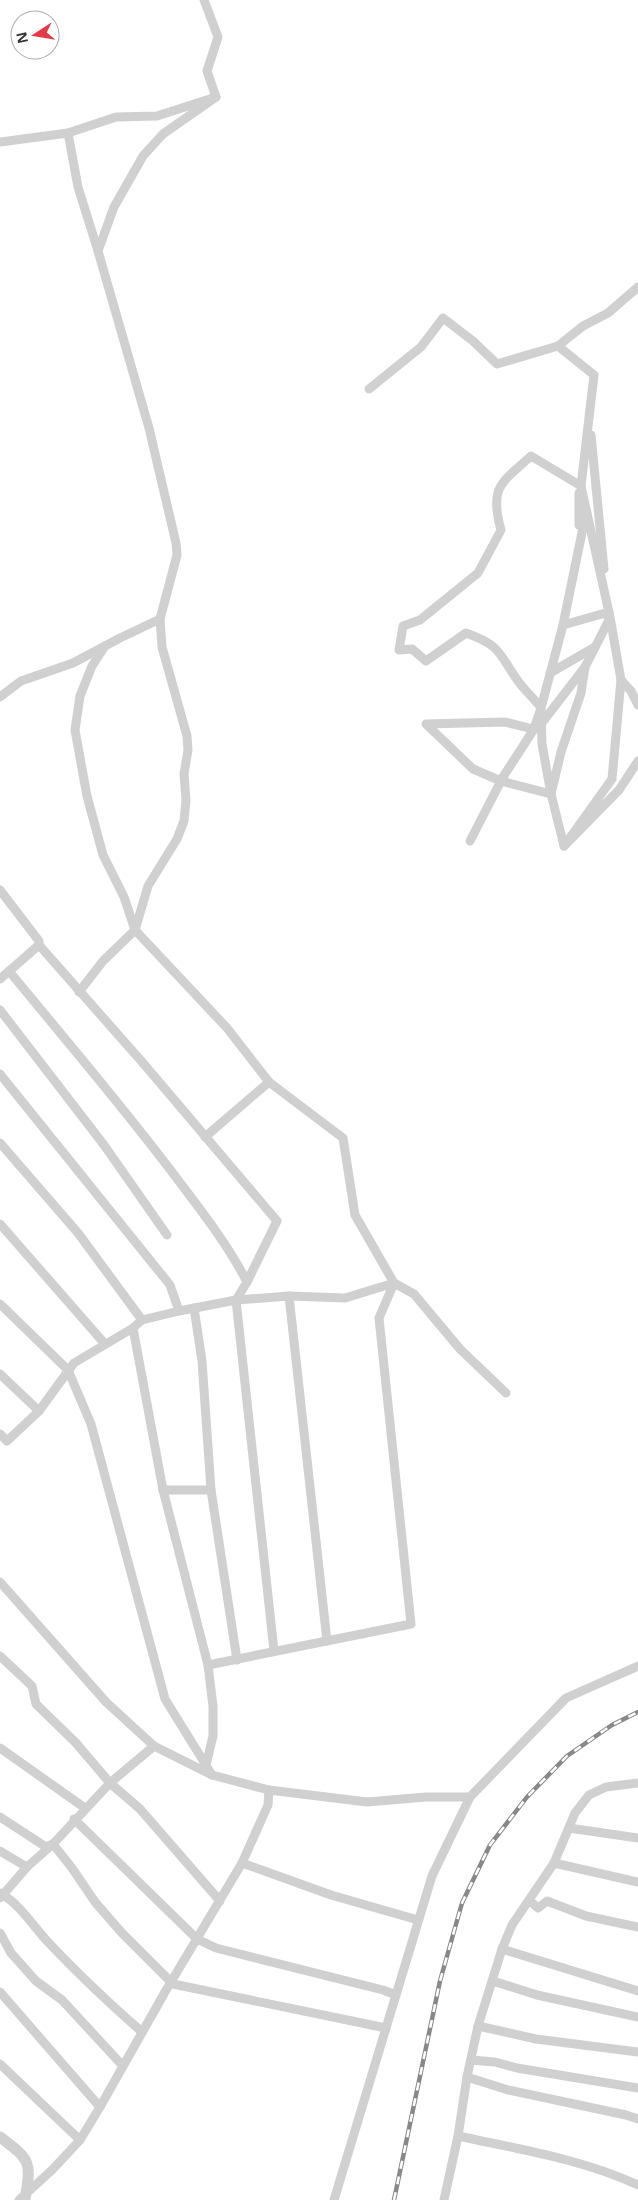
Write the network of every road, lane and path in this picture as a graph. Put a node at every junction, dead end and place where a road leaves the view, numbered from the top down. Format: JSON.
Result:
{"nodes":[{"id":1,"x":204,"y":0,"type":"edge"},
{"id":2,"x":216,"y":97,"type":"junction"},
{"id":3,"x":68,"y":133,"type":"junction"},
{"id":4,"x":0,"y":142,"type":"edge"},
{"id":5,"x":98,"y":252,"type":"junction"},
{"id":6,"x":638,"y":287,"type":"edge"},
{"id":7,"x":558,"y":346,"type":"junction"},
{"id":8,"x":369,"y":389,"type":"dead end"},
{"id":9,"x":589,"y":416,"type":"junction"},
{"id":10,"x":580,"y":486,"type":"junction"},
{"id":11,"x":586,"y":510,"type":"junction"},
{"id":12,"x":580,"y":544,"type":"junction"},
{"id":13,"x":608,"y":611,"type":"junction"},
{"id":14,"x":160,"y":619,"type":"junction"},
{"id":15,"x":563,"y":625,"type":"junction"},
{"id":16,"x":105,"y":646,"type":"junction"},
{"id":17,"x":595,"y":648,"type":"junction"},
{"id":18,"x":585,"y":666,"type":"junction"},
{"id":19,"x":550,"y":673,"type":"junction"},
{"id":20,"x":624,"y":684,"type":"junction"},
{"id":21,"x":638,"y":696,"type":"edge"},
{"id":22,"x":0,"y":697,"type":"edge"},
{"id":23,"x":638,"y":705,"type":"edge"},
{"id":24,"x":541,"y":708,"type":"junction"},
{"id":25,"x":540,"y":724,"type":"junction"},
{"id":26,"x":529,"y":728,"type":"dead end"},
{"id":27,"x":638,"y":761,"type":"edge"},
{"id":28,"x":501,"y":781,"type":"junction"},
{"id":29,"x":551,"y":794,"type":"junction"},
{"id":30,"x":470,"y":841,"type":"dead end"},
{"id":31,"x":564,"y":846,"type":"junction"},
{"id":32,"x":0,"y":890,"type":"edge"},
{"id":33,"x":135,"y":930,"type":"junction"},
{"id":34,"x":39,"y":945,"type":"junction"},
{"id":35,"x":8,"y":971,"type":"junction"},
{"id":36,"x":0,"y":979,"type":"edge"},
{"id":37,"x":79,"y":992,"type":"junction"},
{"id":38,"x":0,"y":1010,"type":"edge"},
{"id":39,"x":0,"y":1074,"type":"edge"},
{"id":40,"x":269,"y":1082,"type":"junction"},
{"id":41,"x":205,"y":1136,"type":"junction"},
{"id":42,"x":0,"y":1143,"type":"edge"},
{"id":43,"x":0,"y":1224,"type":"edge"},
{"id":44,"x":167,"y":1235,"type":"dead end"},
{"id":45,"x":247,"y":1282,"type":"junction"},
{"id":46,"x":394,"y":1283,"type":"junction"},
{"id":47,"x":289,"y":1296,"type":"junction"},
{"id":48,"x":236,"y":1300,"type":"junction"},
{"id":49,"x":0,"y":1304,"type":"edge"},
{"id":50,"x":194,"y":1308,"type":"junction"},
{"id":51,"x":179,"y":1311,"type":"junction"},
{"id":52,"x":142,"y":1320,"type":"junction"},
{"id":53,"x":133,"y":1328,"type":"junction"},
{"id":54,"x":105,"y":1344,"type":"junction"},
{"id":55,"x":68,"y":1370,"type":"junction"},
{"id":56,"x":0,"y":1374,"type":"edge"},
{"id":57,"x":506,"y":1393,"type":"dead end"},
{"id":58,"x":39,"y":1411,"type":"junction"},
{"id":59,"x":0,"y":1434,"type":"edge"},
{"id":60,"x":163,"y":1490,"type":"junction"},
{"id":61,"x":211,"y":1490,"type":"junction"},
{"id":62,"x":0,"y":1582,"type":"edge"},
{"id":63,"x":327,"y":1641,"type":"junction"},
{"id":64,"x":274,"y":1652,"type":"junction"},
{"id":65,"x":0,"y":1656,"type":"edge"},
{"id":66,"x":237,"y":1660,"type":"junction"},
{"id":67,"x":208,"y":1665,"type":"junction"},
{"id":68,"x":638,"y":1666,"type":"edge"},
{"id":69,"x":154,"y":1746,"type":"junction"},
{"id":70,"x":0,"y":1748,"type":"edge"},
{"id":71,"x":206,"y":1765,"type":"junction"},
{"id":72,"x":212,"y":1775,"type":"junction"},
{"id":73,"x":110,"y":1783,"type":"junction"},
{"id":74,"x":638,"y":1783,"type":"edge"},
{"id":75,"x":269,"y":1790,"type":"junction"},
{"id":76,"x":470,"y":1797,"type":"junction"},
{"id":77,"x":85,"y":1808,"type":"junction"},
{"id":78,"x":0,"y":1816,"type":"edge"},
{"id":79,"x":74,"y":1819,"type":"junction"},
{"id":80,"x":569,"y":1828,"type":"junction"},
{"id":81,"x":638,"y":1838,"type":"edge"},
{"id":82,"x":53,"y":1844,"type":"junction"},
{"id":83,"x":0,"y":1851,"type":"edge"},
{"id":84,"x":242,"y":1863,"type":"junction"},
{"id":85,"x":554,"y":1863,"type":"junction"},
{"id":86,"x":27,"y":1867,"type":"junction"},
{"id":87,"x":638,"y":1882,"type":"edge"},
{"id":88,"x":1,"y":1895,"type":"edge"},
{"id":89,"x":529,"y":1900,"type":"junction"},
{"id":90,"x":220,"y":1901,"type":"junction"},
{"id":91,"x":418,"y":1920,"type":"junction"},
{"id":92,"x":638,"y":1927,"type":"edge"},
{"id":93,"x":0,"y":1933,"type":"edge"},
{"id":94,"x":197,"y":1939,"type":"junction"},
{"id":95,"x":502,"y":1949,"type":"junction"},
{"id":96,"x":171,"y":1982,"type":"junction"},
{"id":97,"x":493,"y":1982,"type":"junction"},
{"id":98,"x":638,"y":1991,"type":"edge"},
{"id":99,"x":0,"y":1992,"type":"edge"},
{"id":100,"x":396,"y":1995,"type":"junction"},
{"id":101,"x":638,"y":2016,"type":"edge"},
{"id":102,"x":478,"y":2026,"type":"junction"},
{"id":103,"x":386,"y":2028,"type":"junction"},
{"id":104,"x":142,"y":2032,"type":"junction"},
{"id":105,"x":638,"y":2052,"type":"edge"},
{"id":106,"x":471,"y":2060,"type":"junction"},
{"id":107,"x":0,"y":2064,"type":"edge"},
{"id":108,"x":122,"y":2065,"type":"junction"},
{"id":109,"x":467,"y":2077,"type":"junction"},
{"id":110,"x":638,"y":2088,"type":"edge"},
{"id":111,"x":100,"y":2107,"type":"junction"},
{"id":112,"x":638,"y":2119,"type":"edge"},
{"id":113,"x":458,"y":2136,"type":"junction"},
{"id":114,"x":0,"y":2137,"type":"edge"},
{"id":115,"x":80,"y":2140,"type":"junction"},
{"id":116,"x":638,"y":2185,"type":"edge"},
{"id":117,"x":23,"y":2198,"type":"edge"},
{"id":118,"x":334,"y":2200,"type":"edge"},
{"id":119,"x":444,"y":2200,"type":"edge"}],
"edges":[{"from":1,"to":2,"type":"street"},
{"from":2,"to":3,"type":"street"},
{"from":2,"to":5,"type":"street"},
{"from":3,"to":4,"type":"street"},
{"from":3,"to":5,"type":"street"},
{"from":5,"to":14,"type":"street"},
{"from":6,"to":7,"type":"street"},
{"from":7,"to":8,"type":"street"},
{"from":7,"to":9,"type":"street"},
{"from":9,"to":10,"type":"street"},
{"from":9,"to":13,"type":"street"},
{"from":10,"to":11,"type":"street"},
{"from":10,"to":12,"type":"street"},
{"from":10,"to":24,"type":"street"},
{"from":11,"to":12,"type":"street"},
{"from":11,"to":13,"type":"street"},
{"from":12,"to":15,"type":"street"},
{"from":13,"to":15,"type":"street"},
{"from":13,"to":17,"type":"street"},
{"from":13,"to":20,"type":"street"},
{"from":14,"to":16,"type":"street"},
{"from":14,"to":33,"type":"street"},
{"from":15,"to":19,"type":"street"},
{"from":16,"to":22,"type":"street"},
{"from":16,"to":33,"type":"street"},
{"from":17,"to":18,"type":"street"},
{"from":17,"to":19,"type":"street"},
{"from":18,"to":25,"type":"street"},
{"from":18,"to":29,"type":"street"},
{"from":19,"to":24,"type":"street"},
{"from":20,"to":21,"type":"street"},
{"from":20,"to":23,"type":"street"},
{"from":20,"to":31,"type":"street"},
{"from":24,"to":25,"type":"street"},
{"from":24,"to":28,"type":"street"},
{"from":25,"to":29,"type":"street"},
{"from":26,"to":28,"type":"street"},
{"from":27,"to":31,"type":"street"},
{"from":28,"to":29,"type":"street"},
{"from":28,"to":30,"type":"street"},
{"from":29,"to":31,"type":"street"},
{"from":32,"to":34,"type":"street"},
{"from":33,"to":37,"type":"street"},
{"from":33,"to":40,"type":"street"},
{"from":34,"to":35,"type":"street"},
{"from":34,"to":37,"type":"street"},
{"from":35,"to":36,"type":"street"},
{"from":35,"to":45,"type":"street"},
{"from":37,"to":41,"type":"street"},
{"from":38,"to":44,"type":"street"},
{"from":39,"to":51,"type":"street"},
{"from":40,"to":41,"type":"street"},
{"from":40,"to":46,"type":"street"},
{"from":41,"to":45,"type":"street"},
{"from":42,"to":52,"type":"street"},
{"from":43,"to":54,"type":"street"},
{"from":45,"to":48,"type":"street"},
{"from":46,"to":47,"type":"street"},
{"from":46,"to":57,"type":"street"},
{"from":46,"to":63,"type":"street"},
{"from":47,"to":48,"type":"street"},
{"from":47,"to":63,"type":"street"},
{"from":48,"to":50,"type":"street"},
{"from":48,"to":64,"type":"street"},
{"from":49,"to":55,"type":"street"},
{"from":50,"to":51,"type":"street"},
{"from":50,"to":61,"type":"street"},
{"from":51,"to":52,"type":"street"},
{"from":52,"to":53,"type":"street"},
{"from":53,"to":54,"type":"street"},
{"from":53,"to":60,"type":"street"},
{"from":54,"to":55,"type":"street"},
{"from":55,"to":58,"type":"street"},
{"from":55,"to":71,"type":"street"},
{"from":56,"to":58,"type":"street"},
{"from":58,"to":59,"type":"street"},
{"from":60,"to":61,"type":"street"},
{"from":60,"to":67,"type":"street"},
{"from":61,"to":66,"type":"street"},
{"from":62,"to":69,"type":"street"},
{"from":63,"to":64,"type":"street"},
{"from":64,"to":66,"type":"street"},
{"from":65,"to":73,"type":"street"},
{"from":66,"to":67,"type":"street"},
{"from":67,"to":71,"type":"street"},
{"from":68,"to":76,"type":"street"},
{"from":69,"to":72,"type":"street"},
{"from":69,"to":73,"type":"street"},
{"from":70,"to":77,"type":"street"},
{"from":71,"to":72,"type":"street"},
{"from":72,"to":75,"type":"street"},
{"from":73,"to":77,"type":"street"},
{"from":73,"to":90,"type":"street"},
{"from":74,"to":80,"type":"street"},
{"from":75,"to":76,"type":"street"},
{"from":75,"to":84,"type":"street"},
{"from":76,"to":91,"type":"street"},
{"from":77,"to":79,"type":"street"},
{"from":78,"to":82,"type":"street"},
{"from":79,"to":82,"type":"street"},
{"from":79,"to":94,"type":"street"},
{"from":80,"to":81,"type":"street"},
{"from":80,"to":85,"type":"street"},
{"from":82,"to":86,"type":"street"},
{"from":82,"to":96,"type":"street"},
{"from":83,"to":86,"type":"street"},
{"from":84,"to":90,"type":"street"},
{"from":84,"to":91,"type":"street"},
{"from":85,"to":87,"type":"street"},
{"from":85,"to":89,"type":"street"},
{"from":86,"to":88,"type":"street"},
{"from":88,"to":104,"type":"street"},
{"from":89,"to":92,"type":"street"},
{"from":89,"to":95,"type":"street"},
{"from":90,"to":94,"type":"street"},
{"from":91,"to":100,"type":"street"},
{"from":93,"to":108,"type":"street"},
{"from":94,"to":96,"type":"street"},
{"from":94,"to":100,"type":"street"},
{"from":95,"to":97,"type":"street"},
{"from":95,"to":98,"type":"street"},
{"from":96,"to":103,"type":"street"},
{"from":96,"to":104,"type":"street"},
{"from":97,"to":101,"type":"street"},
{"from":97,"to":102,"type":"street"},
{"from":99,"to":111,"type":"street"},
{"from":100,"to":103,"type":"street"},
{"from":102,"to":105,"type":"street"},
{"from":102,"to":106,"type":"street"},
{"from":103,"to":118,"type":"street"},
{"from":104,"to":108,"type":"street"},
{"from":106,"to":109,"type":"street"},
{"from":106,"to":110,"type":"street"},
{"from":107,"to":115,"type":"street"},
{"from":108,"to":111,"type":"street"},
{"from":109,"to":112,"type":"street"},
{"from":109,"to":113,"type":"street"},
{"from":111,"to":115,"type":"street"},
{"from":113,"to":116,"type":"street"},
{"from":113,"to":119,"type":"street"},
{"from":114,"to":117,"type":"street"},
{"from":115,"to":117,"type":"street"}]}
